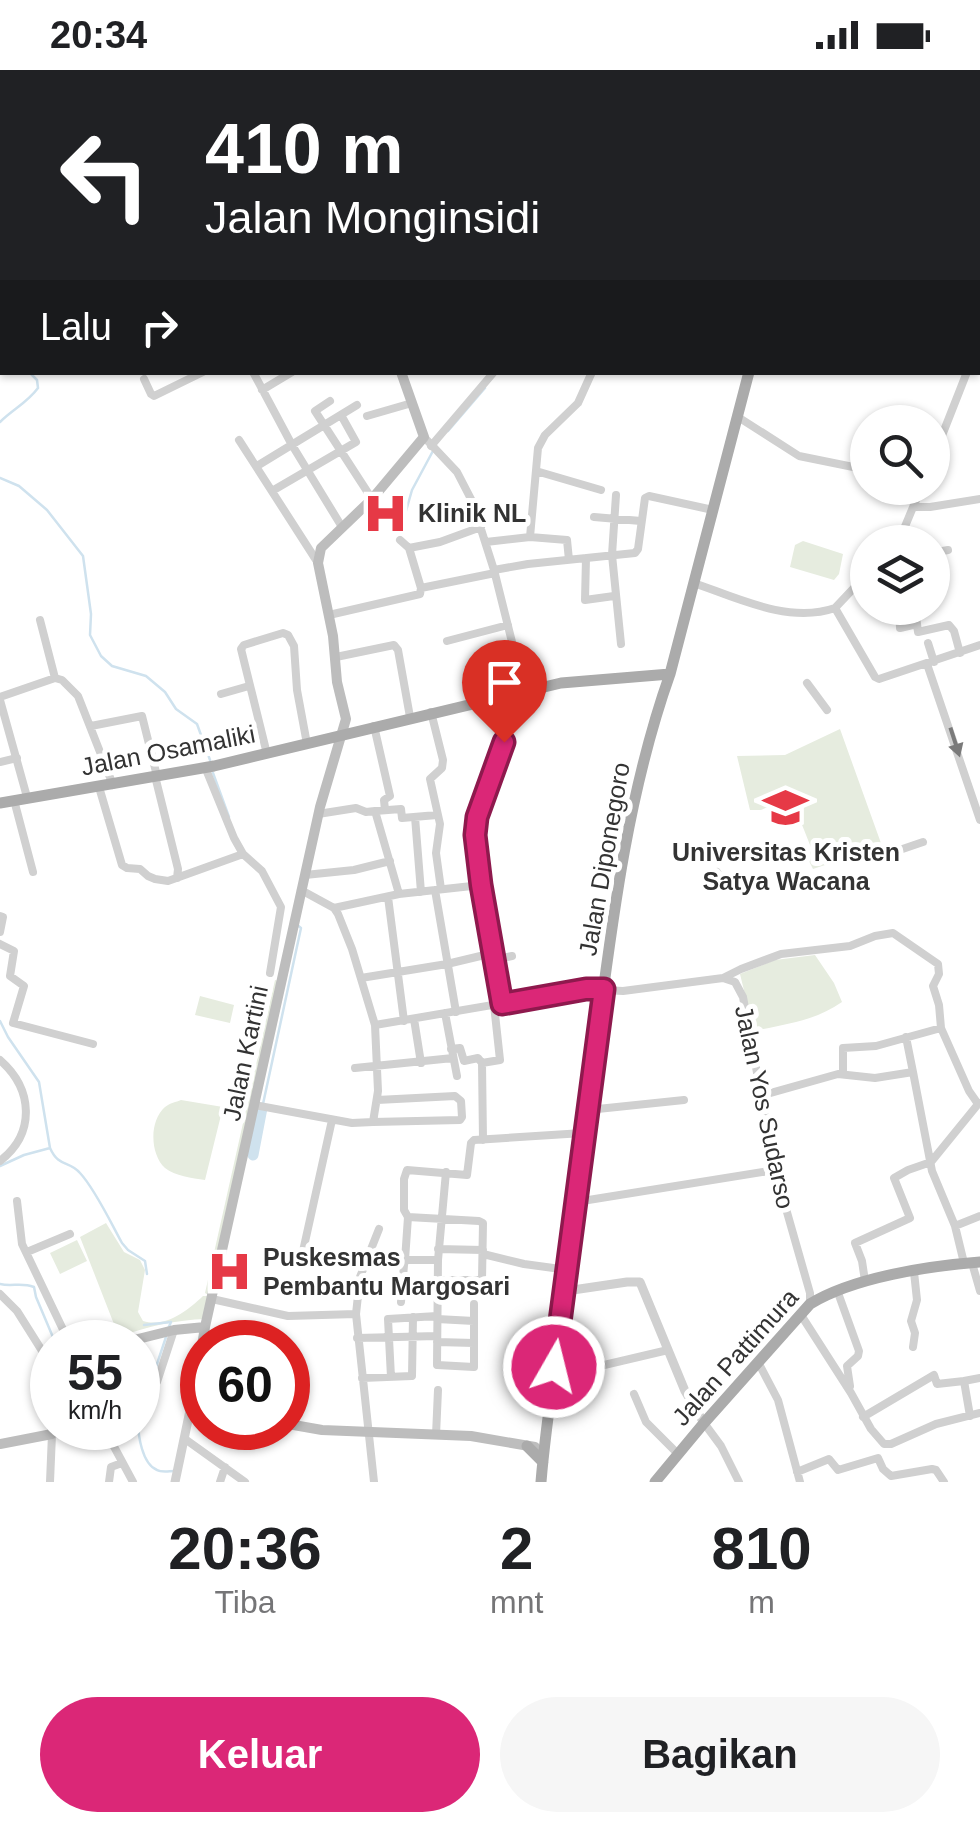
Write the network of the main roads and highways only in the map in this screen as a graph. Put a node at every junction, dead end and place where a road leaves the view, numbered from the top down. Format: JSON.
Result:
{"nodes":[{"id":1,"x":402,"y":375,"type":"edge"},
{"id":2,"x":748,"y":375,"type":"edge"},
{"id":3,"x":670,"y":674,"type":"junction"},
{"id":4,"x":342,"y":735,"type":"junction"},
{"id":5,"x":0,"y":803,"type":"edge"},
{"id":6,"x":972,"y":1263,"type":"edge"},
{"id":7,"x":206,"y":1320,"type":"edge"},
{"id":8,"x":310,"y":1428,"type":"edge"},
{"id":9,"x":30,"y":1436,"type":"edge"},
{"id":10,"x":0,"y":1444,"type":"edge"},
{"id":11,"x":538,"y":1448,"type":"junction"},
{"id":12,"x":541,"y":1482,"type":"edge"},
{"id":13,"x":656,"y":1482,"type":"edge"}],
"edges":[{"from":1,"to":4,"type":"main road"},
{"from":2,"to":3,"type":"main road","name":"Jalan Diponegoro"},
{"from":3,"to":4,"type":"main road","name":"Jalan Osamaliki"},
{"from":3,"to":11,"type":"main road","name":"Jalan Diponegoro"},
{"from":4,"to":5,"type":"main road","name":"Jalan Osamaliki"},
{"from":4,"to":7,"type":"main road","name":"Jalan Kartini"},
{"from":6,"to":13,"type":"main road","name":"Jalan Pattimura"},
{"from":8,"to":11,"type":"main road"},
{"from":9,"to":10,"type":"main road"},
{"from":11,"to":12,"type":"main road","name":"Jalan Diponegoro"}]}
